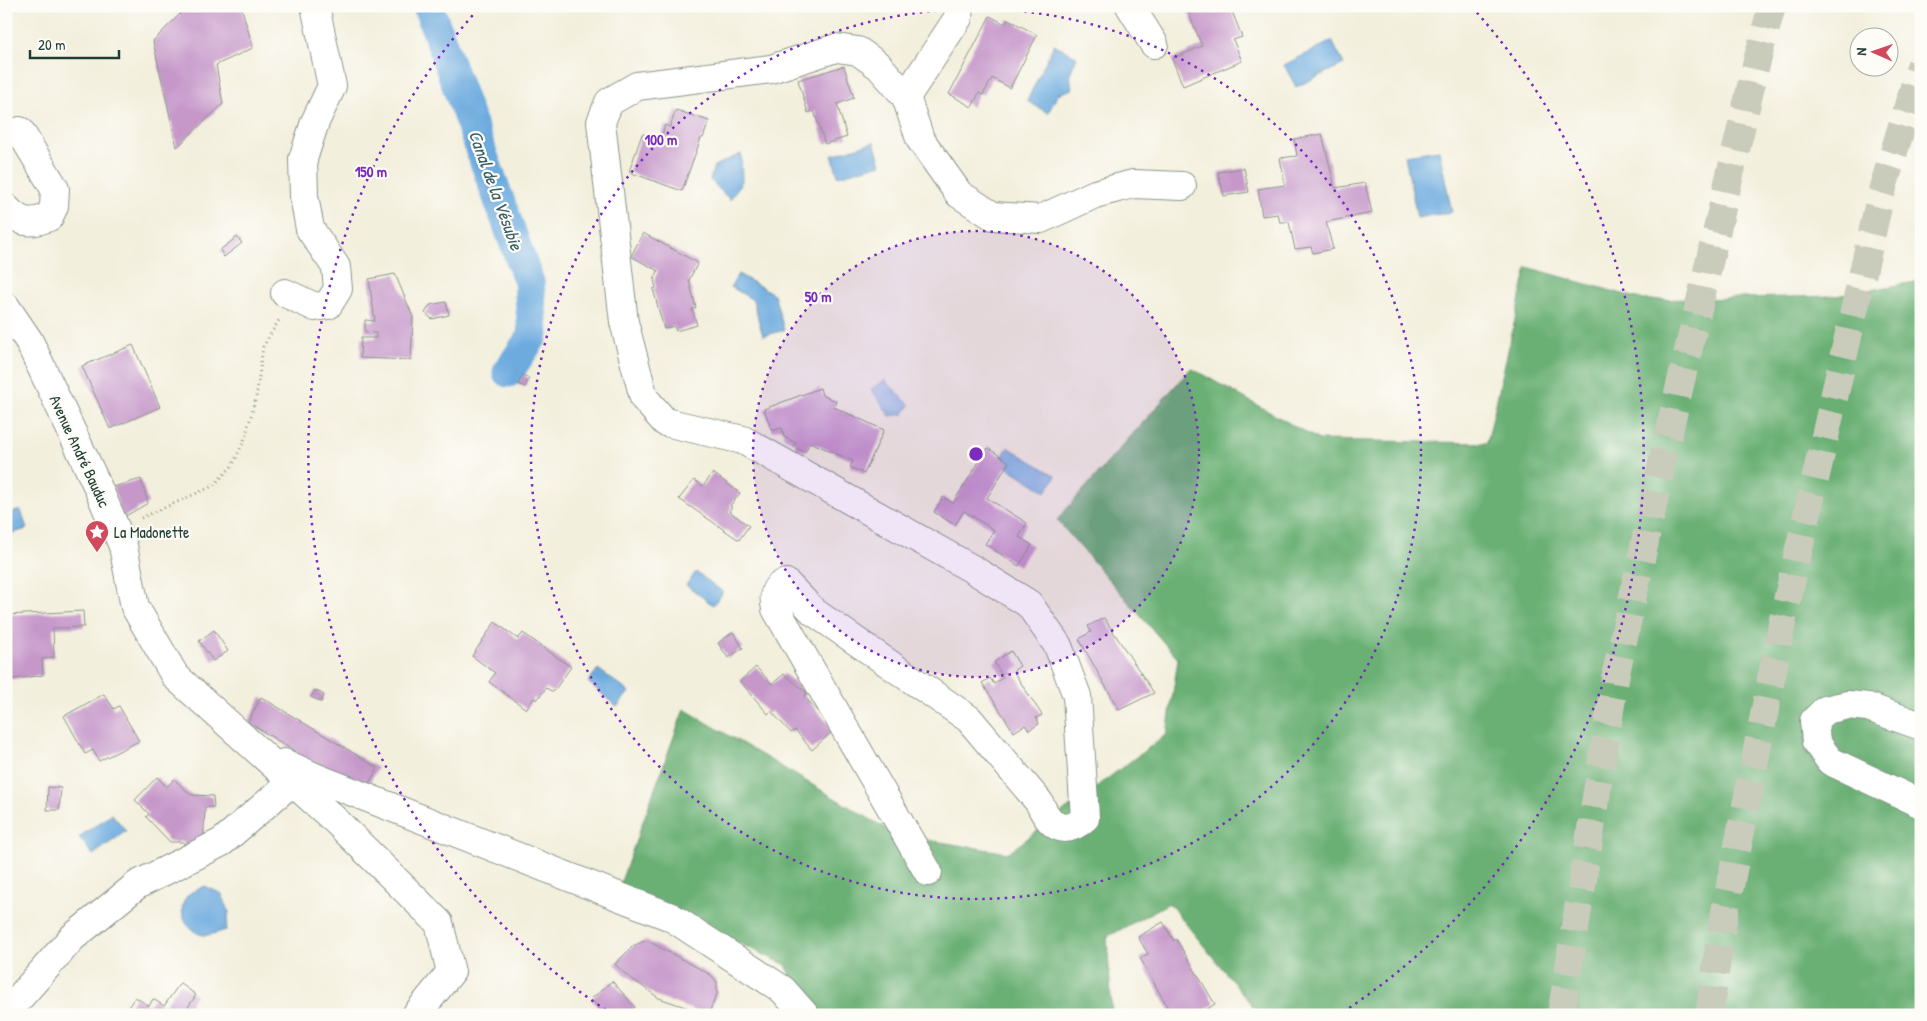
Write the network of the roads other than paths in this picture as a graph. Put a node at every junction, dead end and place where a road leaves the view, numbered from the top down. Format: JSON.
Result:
{"nodes":[{"id":1,"x":315,"y":6,"type":"edge"},
{"id":2,"x":959,"y":6,"type":"edge"},
{"id":3,"x":1130,"y":6,"type":"edge"},
{"id":4,"x":1154,"y":44,"type":"dead end"},
{"id":5,"x":906,"y":97,"type":"junction"},
{"id":6,"x":20,"y":131,"type":"dead end"},
{"id":7,"x":1182,"y":186,"type":"dead end"},
{"id":8,"x":6,"y":208,"type":"edge"},
{"id":9,"x":285,"y":293,"type":"road end"},
{"id":10,"x":6,"y":307,"type":"edge"},
{"id":11,"x":1921,"y":726,"type":"edge"},
{"id":12,"x":260,"y":752,"type":"junction"},
{"id":13,"x":293,"y":781,"type":"junction"},
{"id":14,"x":1921,"y":804,"type":"edge"},
{"id":15,"x":928,"y":872,"type":"dead end"},
{"id":16,"x":6,"y":1012,"type":"edge"},
{"id":17,"x":416,"y":1015,"type":"edge"},
{"id":18,"x":805,"y":1015,"type":"edge"}],
"edges":[{"from":1,"to":9,"type":"street"},
{"from":2,"to":5,"type":"street"},
{"from":3,"to":4,"type":"street"},
{"from":5,"to":7,"type":"street"},
{"from":5,"to":15,"type":"street"},
{"from":6,"to":8,"type":"street"},
{"from":10,"to":12,"type":"street","name":"Avenue André Bauduc"},
{"from":11,"to":14,"type":"street"},
{"from":12,"to":13,"type":"street","name":"Avenue André Bauduc"},
{"from":12,"to":18,"type":"street"},
{"from":13,"to":16,"type":"street"},
{"from":13,"to":17,"type":"street","name":"Avenue André Bauduc"}]}
